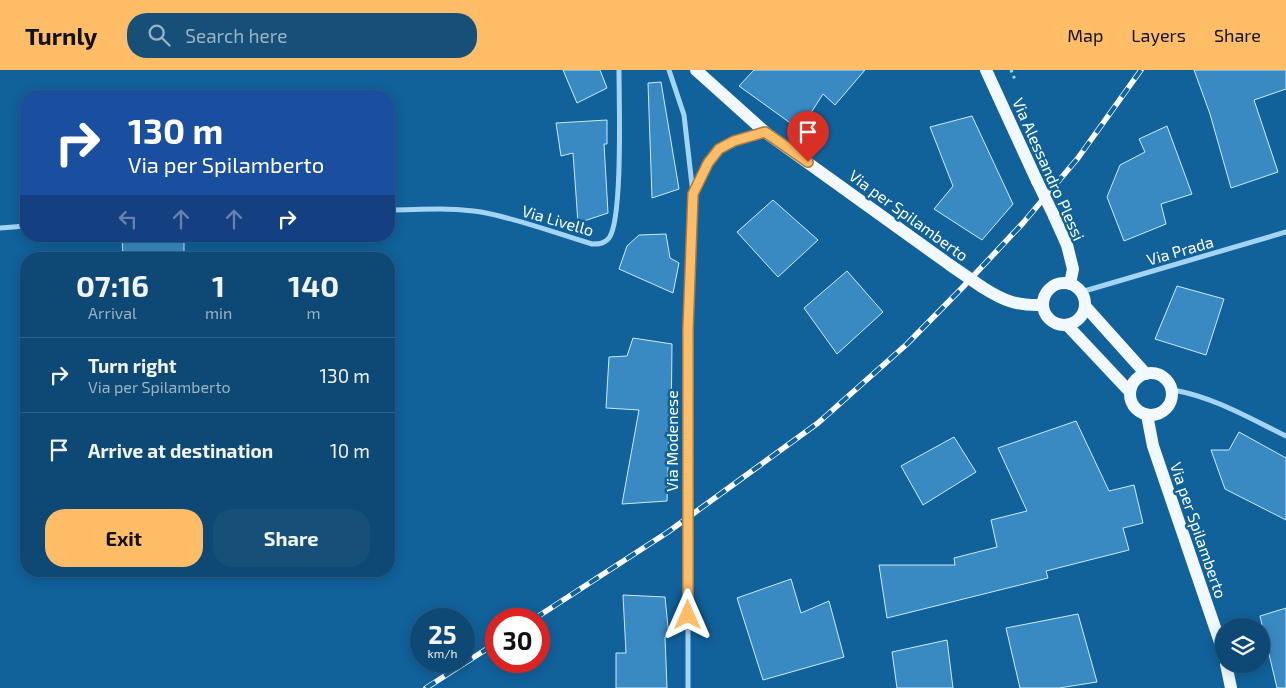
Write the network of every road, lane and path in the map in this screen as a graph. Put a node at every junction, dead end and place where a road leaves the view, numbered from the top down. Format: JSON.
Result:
{"nodes":[{"id":1,"x":620,"y":70,"type":"edge"},
{"id":2,"x":669,"y":70,"type":"edge"},
{"id":3,"x":696,"y":70,"type":"edge"},
{"id":4,"x":986,"y":70,"type":"edge"},
{"id":5,"x":765,"y":132,"type":"junction"},
{"id":6,"x":693,"y":194,"type":"junction"},
{"id":7,"x":395,"y":210,"type":"edge"},
{"id":8,"x":20,"y":226,"type":"edge"},
{"id":9,"x":0,"y":228,"type":"edge"},
{"id":10,"x":1286,"y":232,"type":"edge"},
{"id":11,"x":1070,"y":284,"type":"junction"},
{"id":12,"x":1081,"y":292,"type":"junction"},
{"id":13,"x":1043,"y":305,"type":"junction"},
{"id":14,"x":1085,"y":306,"type":"junction"},
{"id":15,"x":1067,"y":325,"type":"junction"},
{"id":16,"x":1146,"y":374,"type":"junction"},
{"id":17,"x":1173,"y":390,"type":"junction"},
{"id":18,"x":1130,"y":392,"type":"junction"},
{"id":19,"x":1148,"y":415,"type":"junction"},
{"id":20,"x":1286,"y":436,"type":"edge"},
{"id":21,"x":1215,"y":627,"type":"edge"},
{"id":22,"x":1228,"y":673,"type":"edge"},
{"id":23,"x":688,"y":688,"type":"edge"},
{"id":24,"x":1232,"y":688,"type":"edge"}],
"edges":[{"from":1,"to":7,"type":"street","name":"Via Livello"},
{"from":2,"to":6,"type":"street","name":"Via Modenese"},
{"from":3,"to":5,"type":"main road"},
{"from":4,"to":11,"type":"main road","name":"Via Alessandro Plessi","bridge":true},
{"from":5,"to":6,"type":"street","name":"Via Modenese"},
{"from":5,"to":13,"type":"main road","name":"Via per Spilamberto","bridge":true},
{"from":6,"to":23,"type":"street","name":"Via Modenese","bridge":true},
{"from":8,"to":9,"type":"street"},
{"from":10,"to":12,"type":"street","name":"Via Prada"},
{"from":11,"to":12,"type":"main road"},
{"from":11,"to":13,"type":"main road"},
{"from":12,"to":14,"type":"main road"},
{"from":13,"to":15,"type":"main road"},
{"from":14,"to":15,"type":"main road"},
{"from":14,"to":16,"type":"main road"},
{"from":15,"to":18,"type":"main road"},
{"from":16,"to":17,"type":"main road"},
{"from":16,"to":18,"type":"main road"},
{"from":17,"to":19,"type":"main road"},
{"from":17,"to":20,"type":"street"},
{"from":18,"to":19,"type":"main road"},
{"from":19,"to":21,"type":"main road","name":"Via per Spilamberto"},
{"from":22,"to":24,"type":"main road"}]}
